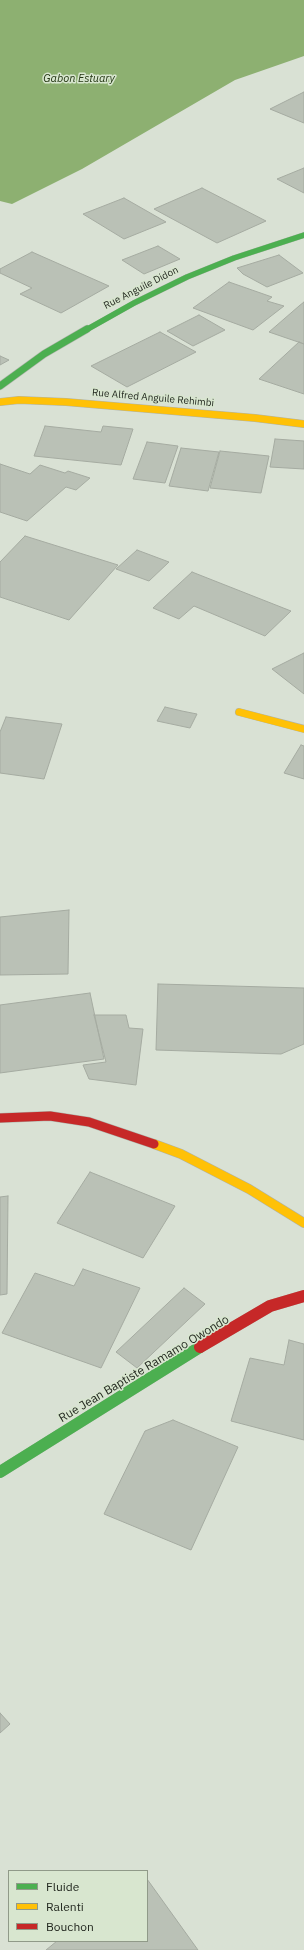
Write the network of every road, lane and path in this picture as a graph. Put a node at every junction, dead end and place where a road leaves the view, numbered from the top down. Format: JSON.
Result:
{"nodes":[{"id":1,"x":304,"y":235,"type":"edge"},
{"id":2,"x":0,"y":386,"type":"edge"},
{"id":3,"x":0,"y":402,"type":"edge"},
{"id":4,"x":304,"y":424,"type":"edge"},
{"id":5,"x":239,"y":712,"type":"dead end"},
{"id":6,"x":304,"y":729,"type":"edge"},
{"id":7,"x":0,"y":1118,"type":"edge"},
{"id":8,"x":304,"y":1223,"type":"edge"},
{"id":9,"x":304,"y":1296,"type":"edge"},
{"id":10,"x":0,"y":1472,"type":"edge"}],
"edges":[{"from":1,"to":2,"type":"street","name":"Rue Anguile Didon"},
{"from":3,"to":4,"type":"street","name":"Rue Alfred Anguile Rehimbi"},
{"from":5,"to":6,"type":"street"},
{"from":7,"to":8,"type":"street"},
{"from":9,"to":10,"type":"street","name":"Rue Jean Baptiste Ramamo Owondo"}]}
